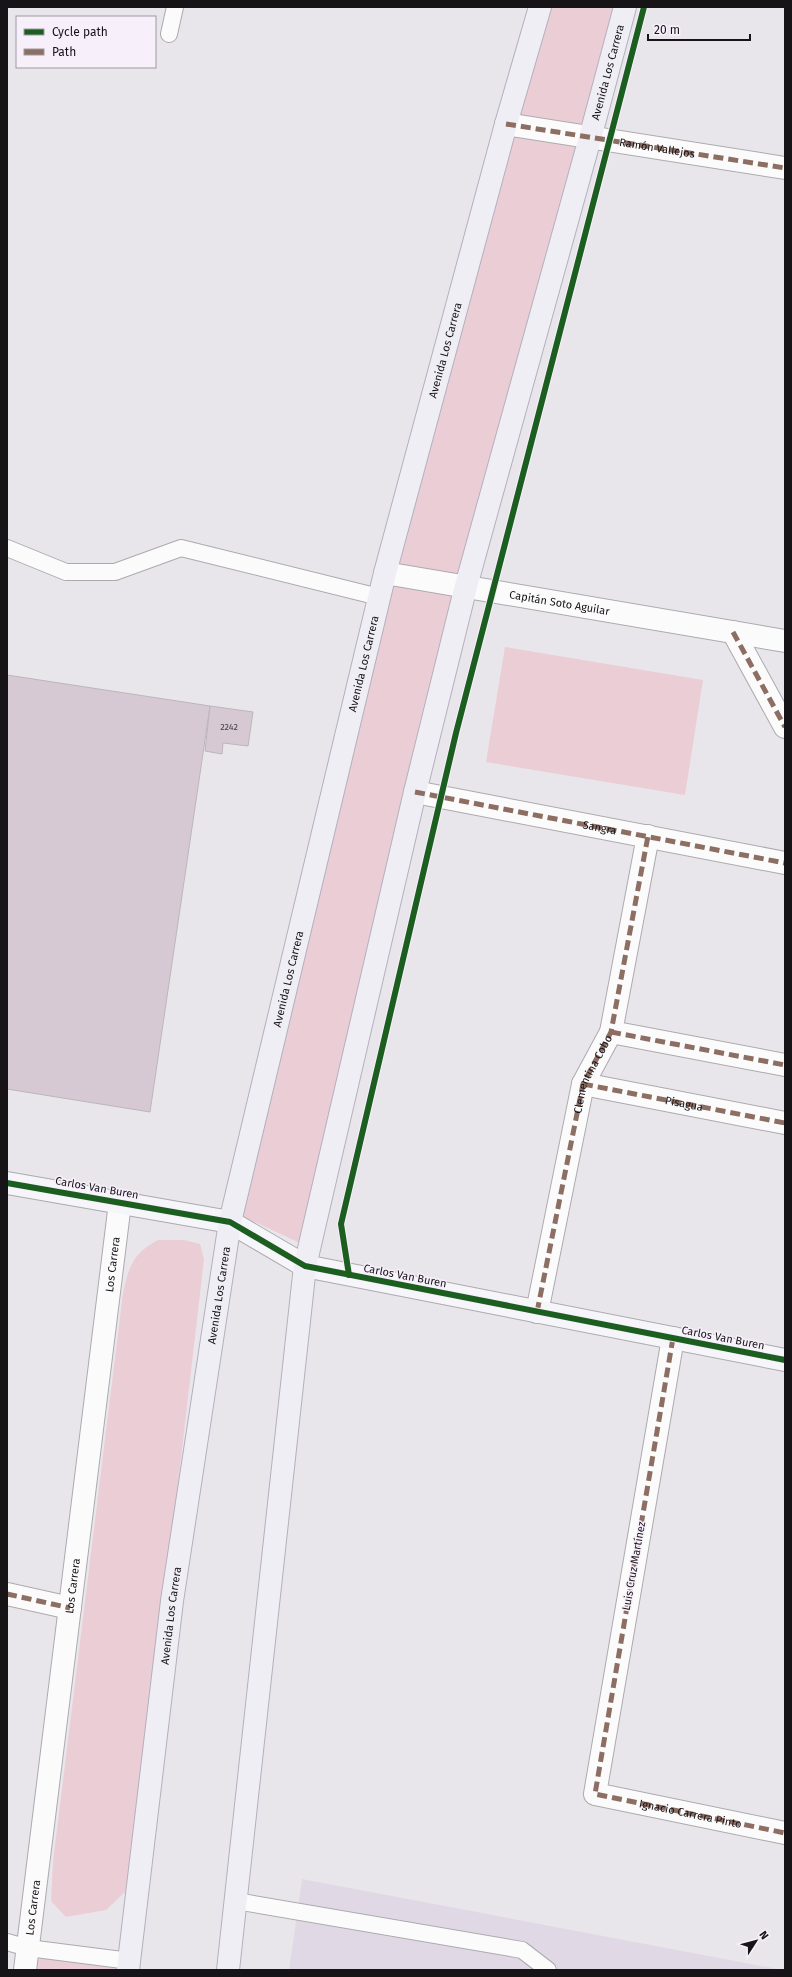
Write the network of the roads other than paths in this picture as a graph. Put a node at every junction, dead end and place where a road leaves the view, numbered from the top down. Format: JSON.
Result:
{"nodes":[{"id":1,"x":175,"y":7,"type":"edge"},
{"id":2,"x":538,"y":7,"type":"edge"},
{"id":3,"x":624,"y":7,"type":"edge"},
{"id":4,"x":169,"y":34,"type":"dead end"},
{"id":5,"x":506,"y":124,"type":"junction"},
{"id":6,"x":590,"y":138,"type":"junction"},
{"id":7,"x":785,"y":168,"type":"edge"},
{"id":8,"x":7,"y":548,"type":"edge"},
{"id":9,"x":385,"y":574,"type":"junction"},
{"id":10,"x":466,"y":586,"type":"junction"},
{"id":11,"x":379,"y":597,"type":"junction"},
{"id":12,"x":733,"y":632,"type":"junction"},
{"id":13,"x":785,"y":641,"type":"edge"},
{"id":14,"x":785,"y":727,"type":"edge"},
{"id":15,"x":415,"y":792,"type":"junction"},
{"id":16,"x":648,"y":836,"type":"junction"},
{"id":17,"x":785,"y":862,"type":"edge"},
{"id":18,"x":611,"y":1032,"type":"junction"},
{"id":19,"x":785,"y":1065,"type":"edge"},
{"id":20,"x":583,"y":1084,"type":"junction"},
{"id":21,"x":785,"y":1123,"type":"edge"},
{"id":22,"x":7,"y":1182,"type":"edge"},
{"id":23,"x":120,"y":1202,"type":"junction"},
{"id":24,"x":230,"y":1222,"type":"junction"},
{"id":25,"x":305,"y":1266,"type":"junction"},
{"id":26,"x":537,"y":1312,"type":"junction"},
{"id":27,"x":673,"y":1338,"type":"junction"},
{"id":28,"x":785,"y":1360,"type":"edge"},
{"id":29,"x":7,"y":1594,"type":"edge"},
{"id":30,"x":70,"y":1608,"type":"junction"},
{"id":31,"x":595,"y":1794,"type":"joint"},
{"id":32,"x":785,"y":1834,"type":"edge"},
{"id":33,"x":236,"y":1901,"type":"junction"},
{"id":34,"x":7,"y":1942,"type":"edge"},
{"id":35,"x":28,"y":1948,"type":"junction"},
{"id":36,"x":129,"y":1966,"type":"edge"},
{"id":37,"x":25,"y":1970,"type":"edge"},
{"id":38,"x":228,"y":1970,"type":"edge"},
{"id":39,"x":548,"y":1970,"type":"edge"}],
"edges":[{"from":1,"to":4,"type":"lane"},
{"from":2,"to":5,"type":"main road","name":"Avenida Los Carrera"},
{"from":3,"to":6,"type":"main road","name":"Avenida Los Carrera"},
{"from":5,"to":6,"type":"street","name":"Ramón Vallejos"},
{"from":5,"to":9,"type":"main road","name":"Avenida Los Carrera"},
{"from":6,"to":7,"type":"street","name":"Ramón Vallejos"},
{"from":6,"to":10,"type":"main road","name":"Avenida Los Carrera"},
{"from":8,"to":11,"type":"lane"},
{"from":9,"to":10,"type":"street","name":"Capitán Soto Aguilar"},
{"from":9,"to":11,"type":"main road","name":"Avenida Los Carrera"},
{"from":10,"to":12,"type":"street","name":"Capitán Soto Aguilar"},
{"from":10,"to":15,"type":"main road","name":"Avenida Los Carrera"},
{"from":11,"to":24,"type":"main road","name":"Avenida Los Carrera"},
{"from":12,"to":13,"type":"street","name":"Capitán Soto Aguilar"},
{"from":12,"to":14,"type":"street"},
{"from":15,"to":16,"type":"street","name":"Sangra"},
{"from":15,"to":25,"type":"main road","name":"Avenida Los Carrera"},
{"from":16,"to":17,"type":"street","name":"Sangra"},
{"from":16,"to":18,"type":"street","name":"Clementina Cobo"},
{"from":18,"to":19,"type":"street"},
{"from":18,"to":20,"type":"street","name":"Clementina Cobo"},
{"from":20,"to":21,"type":"street","name":"Pisagua"},
{"from":20,"to":26,"type":"street","name":"Clementina Cobo"},
{"from":22,"to":23,"type":"street","name":"Carlos Van Buren"},
{"from":23,"to":24,"type":"street","name":"Carlos Van Buren"},
{"from":23,"to":30,"type":"street","name":"Los Carrera"},
{"from":24,"to":25,"type":"street","name":"Carlos Van Buren"},
{"from":24,"to":36,"type":"main road","name":"Avenida Los Carrera"},
{"from":25,"to":26,"type":"street","name":"Carlos Van Buren"},
{"from":25,"to":33,"type":"main road","name":"Avenida Los Carrera"},
{"from":26,"to":27,"type":"street","name":"Carlos Van Buren"},
{"from":27,"to":28,"type":"street","name":"Carlos Van Buren"},
{"from":27,"to":31,"type":"street","name":"Luis Cruz Martínez"},
{"from":29,"to":30,"type":"street"},
{"from":30,"to":35,"type":"street","name":"Los Carrera"},
{"from":31,"to":32,"type":"street","name":"Ignacio Carrera Pinto"},
{"from":33,"to":38,"type":"main road","name":"Avenida Los Carrera"},
{"from":33,"to":39,"type":"lane"},
{"from":34,"to":35,"type":"lane"},
{"from":35,"to":36,"type":"lane"},
{"from":35,"to":37,"type":"street","name":"Los Carrera"}]}
